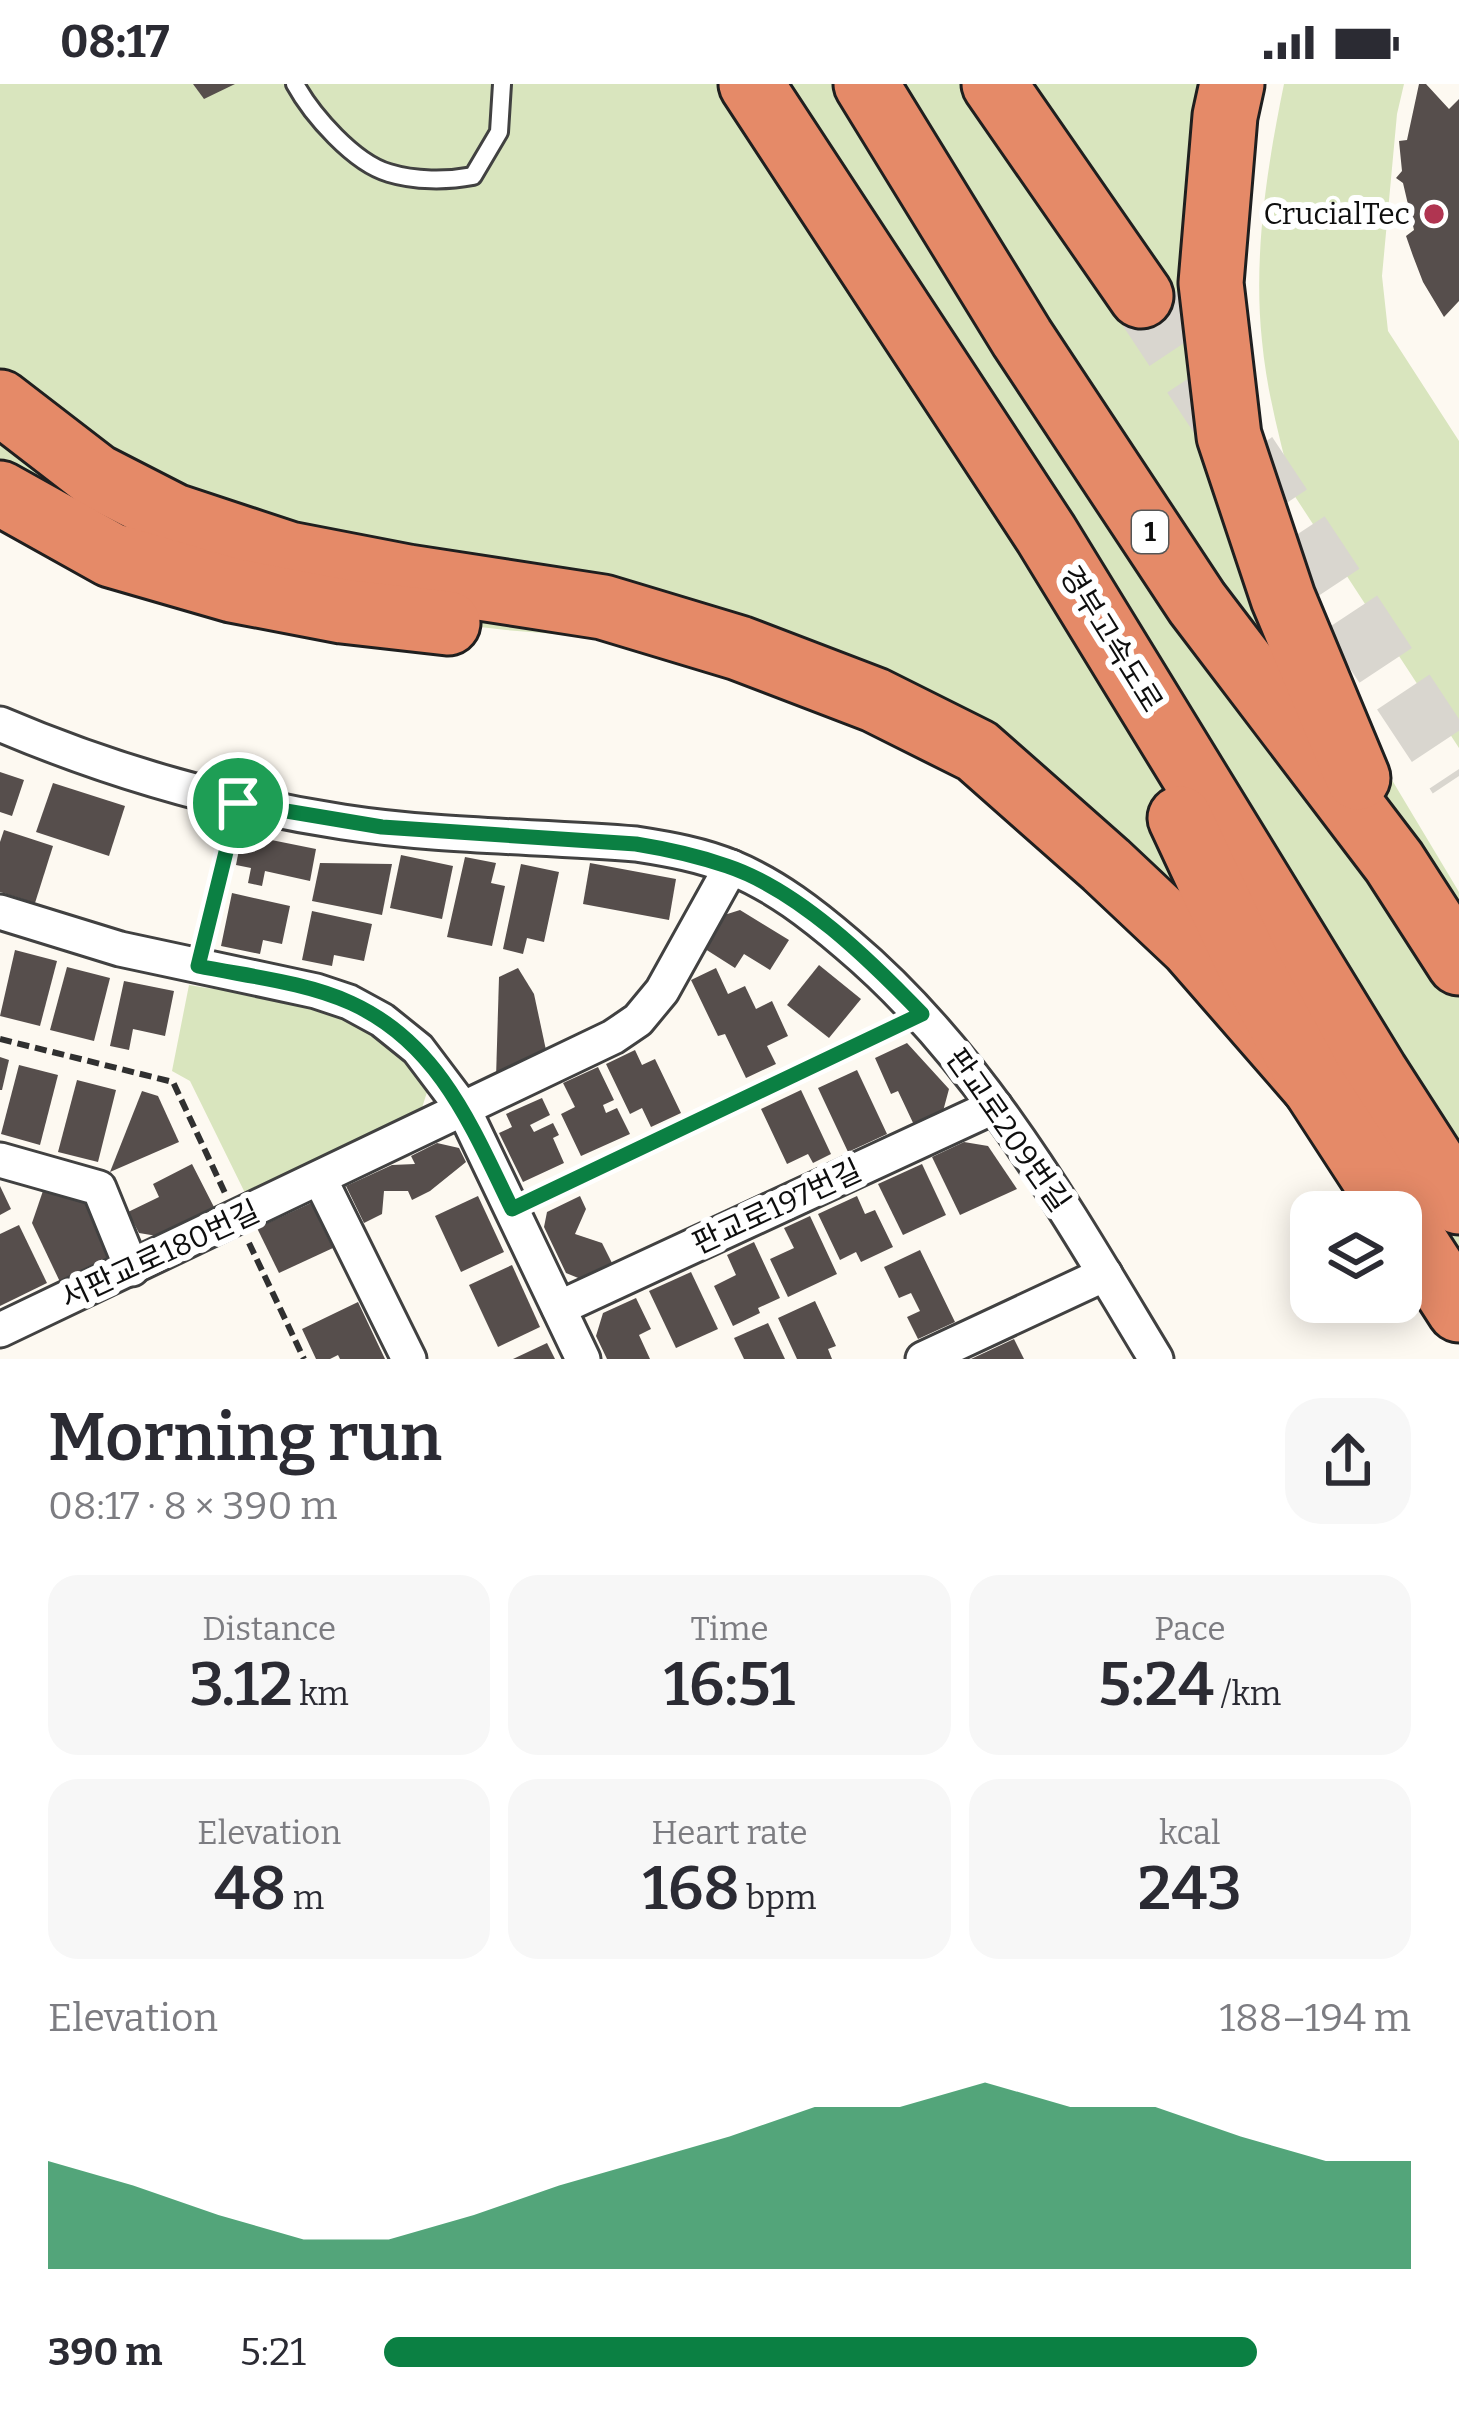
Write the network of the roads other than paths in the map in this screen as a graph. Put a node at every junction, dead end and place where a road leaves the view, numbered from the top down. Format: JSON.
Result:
{"nodes":[{"id":1,"x":295,"y":84,"type":"edge"},
{"id":2,"x":502,"y":84,"type":"edge"},
{"id":3,"x":751,"y":84,"type":"edge"},
{"id":4,"x":866,"y":84,"type":"edge"},
{"id":5,"x":994,"y":84,"type":"edge"},
{"id":6,"x":1232,"y":84,"type":"edge"},
{"id":7,"x":1141,"y":296,"type":"tunnel mouth"},
{"id":8,"x":0,"y":402,"type":"edge"},
{"id":9,"x":0,"y":493,"type":"edge"},
{"id":10,"x":1046,"y":534,"type":"junction"},
{"id":11,"x":739,"y":649,"type":"junction"},
{"id":12,"x":0,"y":724,"type":"edge"},
{"id":13,"x":1394,"y":862,"type":"junction"},
{"id":14,"x":730,"y":867,"type":"junction"},
{"id":15,"x":0,"y":912,"type":"edge"},
{"id":16,"x":1459,"y":963,"type":"edge"},
{"id":17,"x":1314,"y":1086,"type":"junction"},
{"id":18,"x":994,"y":1106,"type":"junction"},
{"id":19,"x":464,"y":1110,"type":"junction"},
{"id":20,"x":0,"y":1160,"type":"edge"},
{"id":21,"x":320,"y":1179,"type":"junction"},
{"id":22,"x":1382,"y":1191,"type":"edge"},
{"id":23,"x":1459,"y":1202,"type":"edge"},
{"id":24,"x":1422,"y":1253,"type":"edge"},
{"id":25,"x":132,"y":1269,"type":"junction"},
{"id":26,"x":1105,"y":1274,"type":"junction"},
{"id":27,"x":559,"y":1308,"type":"junction"},
{"id":28,"x":1459,"y":1310,"type":"edge"},
{"id":29,"x":0,"y":1330,"type":"edge"},
{"id":30,"x":409,"y":1359,"type":"edge"},
{"id":31,"x":583,"y":1359,"type":"edge"},
{"id":32,"x":923,"y":1359,"type":"edge"},
{"id":33,"x":1156,"y":1359,"type":"edge"}],
"edges":[{"from":1,"to":2,"type":"lane"},
{"from":3,"to":10,"type":"highway","name":"경부고속도로"},
{"from":4,"to":13,"type":"highway","number":"1"},
{"from":5,"to":7,"type":"highway"},
{"from":6,"to":13,"type":"highway"},
{"from":8,"to":11,"type":"highway"},
{"from":9,"to":11,"type":"highway"},
{"from":10,"to":17,"type":"highway"},
{"from":10,"to":23,"type":"highway","name":"경부고속도로"},
{"from":11,"to":17,"type":"highway"},
{"from":12,"to":14,"type":"street","name":"판교로209번길"},
{"from":13,"to":16,"type":"highway","number":"1"},
{"from":14,"to":18,"type":"street","name":"판교로209번길"},
{"from":14,"to":19,"type":"street","name":"서판교로180번길"},
{"from":15,"to":19,"type":"street"},
{"from":17,"to":22,"type":"highway"},
{"from":18,"to":26,"type":"street","name":"판교로209번길"},
{"from":18,"to":27,"type":"street","name":"판교로197번길"},
{"from":19,"to":21,"type":"street","name":"서판교로180번길"},
{"from":19,"to":27,"type":"street"},
{"from":20,"to":25,"type":"street"},
{"from":21,"to":25,"type":"street","name":"서판교로180번길"},
{"from":21,"to":30,"type":"street"},
{"from":24,"to":28,"type":"highway"},
{"from":25,"to":29,"type":"street","name":"서판교로180번길"},
{"from":26,"to":32,"type":"street"},
{"from":26,"to":33,"type":"street","name":"판교로209번길"},
{"from":27,"to":31,"type":"street"}]}
